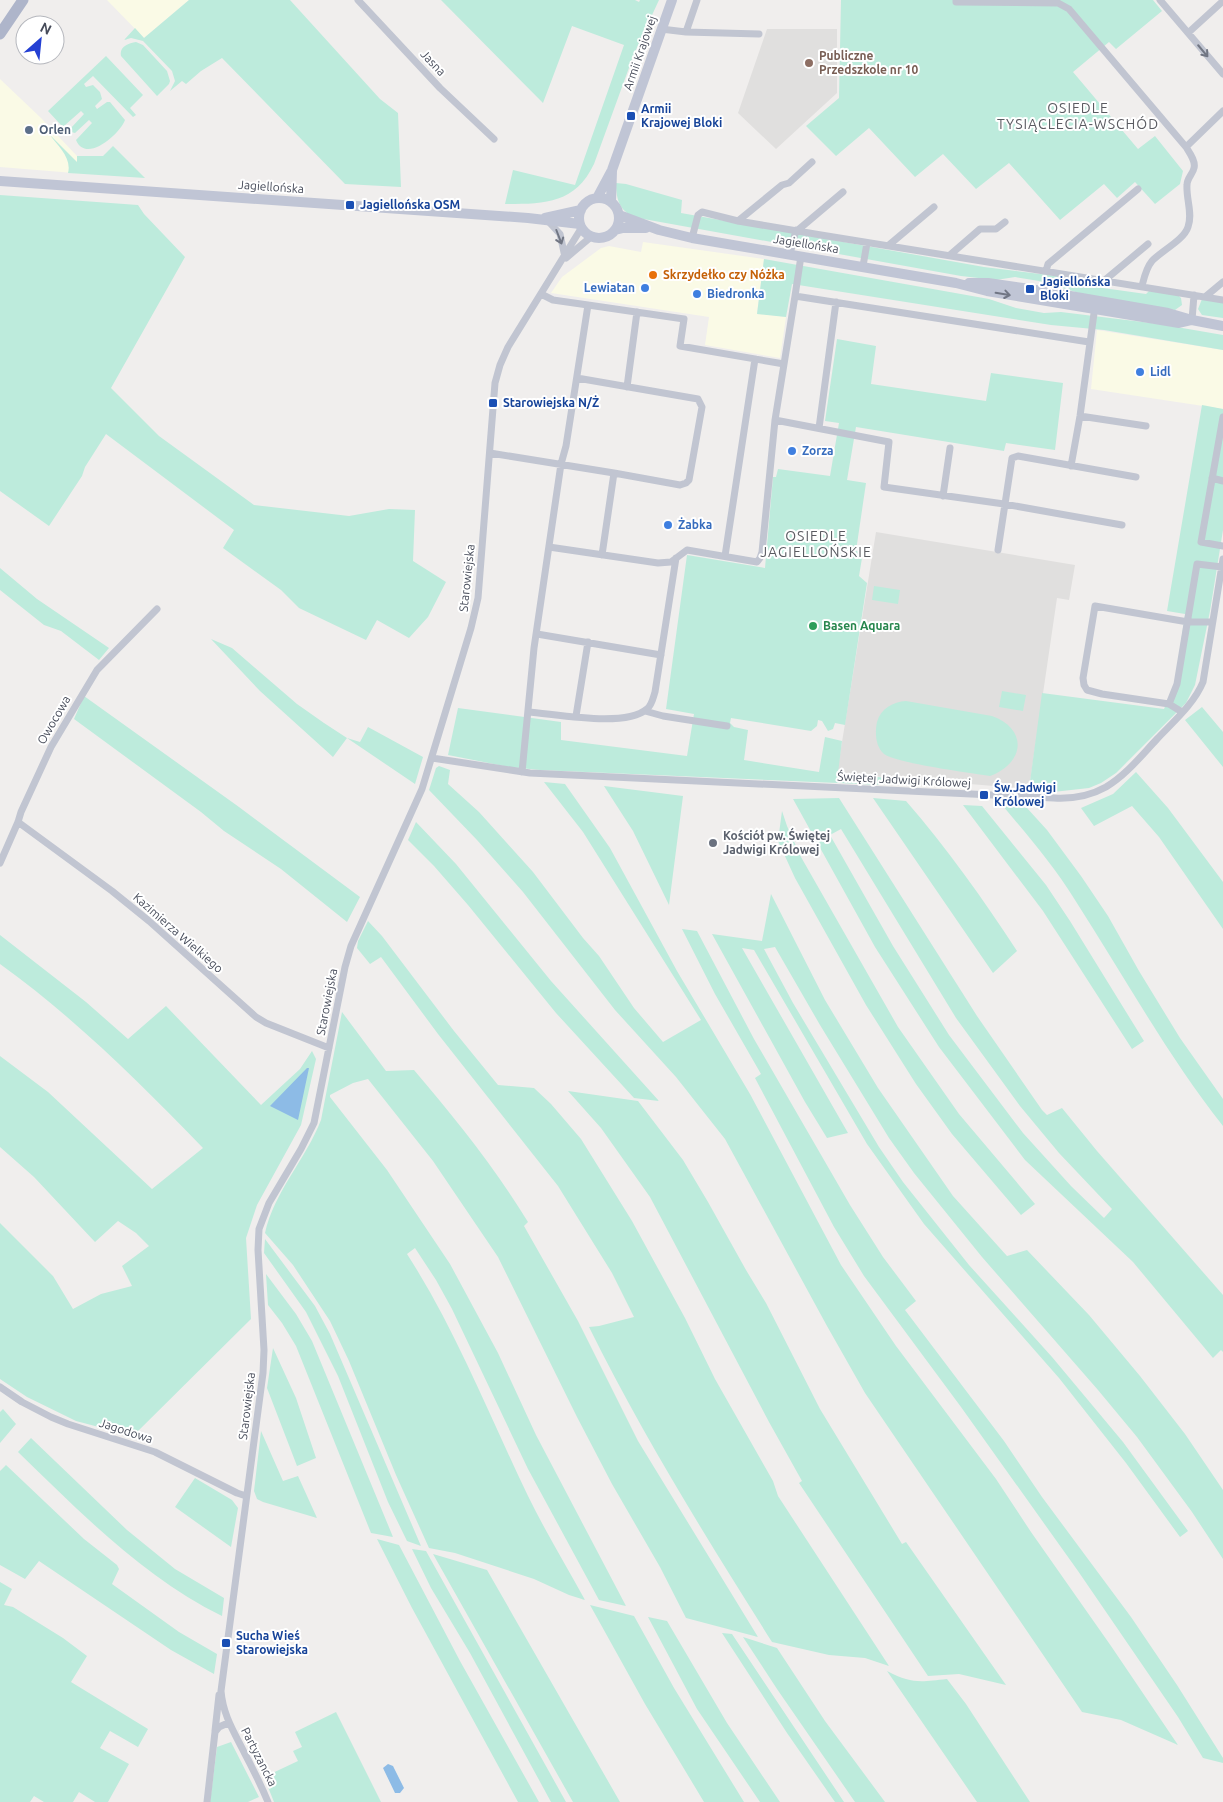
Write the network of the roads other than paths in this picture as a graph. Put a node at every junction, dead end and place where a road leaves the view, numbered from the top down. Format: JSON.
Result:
{"nodes":[{"id":1,"x":24,"y":0,"type":"edge"},
{"id":2,"x":358,"y":0,"type":"edge"},
{"id":3,"x":672,"y":0,"type":"edge"},
{"id":4,"x":697,"y":0,"type":"edge"},
{"id":5,"x":956,"y":0,"type":"edge"},
{"id":6,"x":1160,"y":0,"type":"edge"},
{"id":7,"x":1223,"y":1,"type":"edge"},
{"id":8,"x":661,"y":29,"type":"junction"},
{"id":9,"x":686,"y":32,"type":"junction"},
{"id":10,"x":1188,"y":33,"type":"junction"},
{"id":11,"x":0,"y":34,"type":"edge"},
{"id":12,"x":759,"y":34,"type":"dead end"},
{"id":13,"x":1222,"y":72,"type":"edge"},
{"id":14,"x":1223,"y":111,"type":"edge"},
{"id":15,"x":494,"y":139,"type":"dead end"},
{"id":16,"x":1186,"y":147,"type":"junction"},
{"id":17,"x":812,"y":162,"type":"dead end"},
{"id":18,"x":612,"y":170,"type":"junction"},
{"id":19,"x":0,"y":181,"type":"edge"},
{"id":20,"x":1138,"y":189,"type":"dead end"},
{"id":21,"x":843,"y":192,"type":"dead end"},
{"id":22,"x":597,"y":198,"type":"junction"},
{"id":23,"x":611,"y":202,"type":"junction"},
{"id":24,"x":934,"y":207,"type":"dead end"},
{"id":25,"x":581,"y":210,"type":"junction"},
{"id":26,"x":619,"y":216,"type":"junction"},
{"id":27,"x":544,"y":220,"type":"junction"},
{"id":28,"x":738,"y":221,"type":"junction"},
{"id":29,"x":1005,"y":222,"type":"dead end"},
{"id":30,"x":581,"y":226,"type":"junction"},
{"id":31,"x":652,"y":228,"type":"junction"},
{"id":32,"x":615,"y":230,"type":"junction"},
{"id":33,"x":797,"y":230,"type":"junction"},
{"id":34,"x":592,"y":236,"type":"junction"},
{"id":35,"x":692,"y":238,"type":"junction"},
{"id":36,"x":867,"y":243,"type":"junction"},
{"id":37,"x":1148,"y":244,"type":"dead end"},
{"id":38,"x":890,"y":245,"type":"junction"},
{"id":39,"x":796,"y":255,"type":"junction"},
{"id":40,"x":950,"y":255,"type":"junction"},
{"id":41,"x":565,"y":256,"type":"junction"},
{"id":42,"x":561,"y":264,"type":"junction"},
{"id":43,"x":863,"y":266,"type":"junction"},
{"id":44,"x":1046,"y":271,"type":"junction"},
{"id":45,"x":1105,"y":280,"type":"junction"},
{"id":46,"x":1223,"y":282,"type":"edge"},
{"id":47,"x":1142,"y":286,"type":"junction"},
{"id":48,"x":541,"y":294,"type":"junction"},
{"id":49,"x":1194,"y":295,"type":"junction"},
{"id":50,"x":795,"y":296,"type":"junction"},
{"id":51,"x":1205,"y":297,"type":"junction"},
{"id":52,"x":1223,"y":300,"type":"edge"},
{"id":53,"x":836,"y":302,"type":"junction"},
{"id":54,"x":588,"y":305,"type":"junction"},
{"id":55,"x":1095,"y":305,"type":"junction"},
{"id":56,"x":637,"y":312,"type":"junction"},
{"id":57,"x":1192,"y":320,"type":"junction"},
{"id":58,"x":1223,"y":326,"type":"edge"},
{"id":59,"x":1089,"y":342,"type":"junction"},
{"id":60,"x":755,"y":359,"type":"junction"},
{"id":61,"x":784,"y":364,"type":"junction"},
{"id":62,"x":577,"y":378,"type":"junction"},
{"id":63,"x":627,"y":387,"type":"junction"},
{"id":64,"x":1080,"y":416,"type":"junction"},
{"id":65,"x":1223,"y":417,"type":"edge"},
{"id":66,"x":775,"y":420,"type":"junction"},
{"id":67,"x":1146,"y":426,"type":"dead end"},
{"id":68,"x":819,"y":428,"type":"junction"},
{"id":69,"x":950,"y":448,"type":"dead end"},
{"id":70,"x":490,"y":453,"type":"junction"},
{"id":71,"x":561,"y":464,"type":"junction"},
{"id":72,"x":1070,"y":466,"type":"junction"},
{"id":73,"x":614,"y":473,"type":"junction"},
{"id":74,"x":1136,"y":478,"type":"dead end"},
{"id":75,"x":1212,"y":478,"type":"junction"},
{"id":76,"x":1223,"y":481,"type":"edge"},
{"id":77,"x":943,"y":496,"type":"junction"},
{"id":78,"x":1004,"y":504,"type":"junction"},
{"id":79,"x":1122,"y":525,"type":"dead end"},
{"id":80,"x":1223,"y":546,"type":"edge"},
{"id":81,"x":549,"y":547,"type":"junction"},
{"id":82,"x":998,"y":550,"type":"dead end"},
{"id":83,"x":602,"y":555,"type":"junction"},
{"id":84,"x":724,"y":556,"type":"junction"},
{"id":85,"x":676,"y":558,"type":"junction"},
{"id":86,"x":1223,"y":559,"type":"edge"},
{"id":87,"x":1222,"y":567,"type":"junction"},
{"id":88,"x":157,"y":609,"type":"dead end"},
{"id":89,"x":1188,"y":622,"type":"junction"},
{"id":90,"x":1212,"y":622,"type":"junction"},
{"id":91,"x":536,"y":634,"type":"junction"},
{"id":92,"x":588,"y":642,"type":"junction"},
{"id":93,"x":660,"y":655,"type":"junction"},
{"id":94,"x":1169,"y":704,"type":"junction"},
{"id":95,"x":645,"y":711,"type":"junction"},
{"id":96,"x":528,"y":712,"type":"junction"},
{"id":97,"x":1182,"y":712,"type":"junction"},
{"id":98,"x":576,"y":716,"type":"junction"},
{"id":99,"x":727,"y":726,"type":"dead end"},
{"id":100,"x":432,"y":758,"type":"junction"},
{"id":101,"x":522,"y":772,"type":"junction"},
{"id":102,"x":18,"y":822,"type":"junction"},
{"id":103,"x":0,"y":863,"type":"edge"},
{"id":104,"x":329,"y":1048,"type":"junction"},
{"id":105,"x":0,"y":1387,"type":"edge"},
{"id":106,"x":246,"y":1496,"type":"junction"},
{"id":107,"x":221,"y":1690,"type":"junction"},
{"id":108,"x":228,"y":1723,"type":"junction"},
{"id":109,"x":215,"y":1732,"type":"junction"},
{"id":110,"x":206,"y":1802,"type":"edge"},
{"id":111,"x":268,"y":1802,"type":"edge"}],
"edges":[{"from":1,"to":11,"type":"main road"},
{"from":2,"to":15,"type":"street","name":"Jasna"},
{"from":3,"to":8,"type":"street","name":"Armii Krajowej"},
{"from":4,"to":9,"type":"street"},
{"from":5,"to":16,"type":"street"},
{"from":6,"to":10,"type":"street"},
{"from":7,"to":10,"type":"street"},
{"from":8,"to":9,"type":"street"},
{"from":8,"to":18,"type":"street","name":"Armii Krajowej"},
{"from":9,"to":12,"type":"street"},
{"from":10,"to":13,"type":"street","one_way":true},
{"from":14,"to":16,"type":"street"},
{"from":16,"to":47,"type":"street"},
{"from":17,"to":28,"type":"street"},
{"from":18,"to":22,"type":"street","name":"Armii Krajowej"},
{"from":18,"to":23,"type":"street","name":"Armii Krajowej"},
{"from":19,"to":27,"type":"street","name":"Jagiellońska"},
{"from":20,"to":44,"type":"street"},
{"from":21,"to":33,"type":"street"},
{"from":22,"to":23,"type":"street"},
{"from":22,"to":25,"type":"street"},
{"from":23,"to":26,"type":"street"},
{"from":24,"to":38,"type":"street"},
{"from":25,"to":27,"type":"street","name":"Jagiellońska"},
{"from":25,"to":30,"type":"street"},
{"from":26,"to":31,"type":"street","name":"Jagiellońska"},
{"from":26,"to":32,"type":"street"},
{"from":27,"to":30,"type":"street","name":"Jagiellońska"},
{"from":27,"to":41,"type":"street","one_way":true},
{"from":28,"to":33,"type":"street"},
{"from":28,"to":35,"type":"street"},
{"from":29,"to":40,"type":"street"},
{"from":30,"to":34,"type":"street"},
{"from":30,"to":41,"type":"street","name":"Starowiejska"},
{"from":31,"to":32,"type":"street","name":"Jagiellońska"},
{"from":31,"to":35,"type":"street","name":"Jagiellońska"},
{"from":32,"to":34,"type":"street"},
{"from":33,"to":36,"type":"street"},
{"from":33,"to":39,"type":"street"},
{"from":34,"to":42,"type":"street"},
{"from":35,"to":39,"type":"street","name":"Jagiellońska"},
{"from":36,"to":38,"type":"street"},
{"from":36,"to":43,"type":"street"},
{"from":37,"to":45,"type":"street"},
{"from":38,"to":40,"type":"street"},
{"from":39,"to":43,"type":"street","name":"Jagiellońska"},
{"from":39,"to":50,"type":"street"},
{"from":40,"to":44,"type":"street"},
{"from":41,"to":42,"type":"street","name":"Starowiejska"},
{"from":42,"to":48,"type":"street","name":"Starowiejska"},
{"from":43,"to":55,"type":"street","name":"Jagiellońska"},
{"from":44,"to":45,"type":"street"},
{"from":45,"to":47,"type":"street"},
{"from":46,"to":51,"type":"street"},
{"from":47,"to":49,"type":"street"},
{"from":48,"to":54,"type":"street"},
{"from":48,"to":70,"type":"street","name":"Starowiejska"},
{"from":49,"to":51,"type":"street"},
{"from":49,"to":57,"type":"street"},
{"from":50,"to":53,"type":"street"},
{"from":50,"to":61,"type":"street"},
{"from":51,"to":52,"type":"street"},
{"from":53,"to":59,"type":"street"},
{"from":53,"to":68,"type":"street"},
{"from":54,"to":56,"type":"street"},
{"from":54,"to":62,"type":"street"},
{"from":55,"to":57,"type":"street","name":"Jagiellońska"},
{"from":55,"to":59,"type":"street"},
{"from":56,"to":60,"type":"street"},
{"from":56,"to":63,"type":"street"},
{"from":57,"to":58,"type":"street","name":"Jagiellońska"},
{"from":59,"to":64,"type":"street"},
{"from":60,"to":61,"type":"street"},
{"from":60,"to":84,"type":"street"},
{"from":61,"to":66,"type":"street"},
{"from":62,"to":63,"type":"street"},
{"from":62,"to":71,"type":"street"},
{"from":63,"to":73,"type":"street"},
{"from":64,"to":67,"type":"street"},
{"from":64,"to":72,"type":"street"},
{"from":65,"to":75,"type":"street"},
{"from":66,"to":68,"type":"street"},
{"from":66,"to":84,"type":"street"},
{"from":68,"to":77,"type":"street"},
{"from":69,"to":77,"type":"street"},
{"from":70,"to":71,"type":"street"},
{"from":70,"to":100,"type":"street","name":"Starowiejska"},
{"from":71,"to":73,"type":"street"},
{"from":71,"to":81,"type":"street"},
{"from":72,"to":74,"type":"street"},
{"from":72,"to":78,"type":"street"},
{"from":73,"to":83,"type":"street"},
{"from":75,"to":76,"type":"street"},
{"from":75,"to":80,"type":"street"},
{"from":77,"to":78,"type":"street"},
{"from":78,"to":79,"type":"street"},
{"from":78,"to":82,"type":"street"},
{"from":81,"to":83,"type":"street"},
{"from":81,"to":91,"type":"street"},
{"from":83,"to":85,"type":"street"},
{"from":84,"to":85,"type":"street"},
{"from":85,"to":93,"type":"street"},
{"from":86,"to":87,"type":"street","name":"Świętej Jadwigi Królowej"},
{"from":87,"to":89,"type":"street"},
{"from":87,"to":90,"type":"street","name":"Świętej Jadwigi Królowej"},
{"from":88,"to":102,"type":"street","name":"Owocowa"},
{"from":89,"to":90,"type":"street"},
{"from":89,"to":94,"type":"street"},
{"from":89,"to":94,"type":"street"},
{"from":90,"to":97,"type":"street","name":"Świętej Jadwigi Królowej"},
{"from":91,"to":92,"type":"street"},
{"from":91,"to":96,"type":"street"},
{"from":92,"to":93,"type":"street"},
{"from":92,"to":98,"type":"street"},
{"from":93,"to":95,"type":"street"},
{"from":94,"to":97,"type":"street"},
{"from":95,"to":98,"type":"street"},
{"from":95,"to":99,"type":"street"},
{"from":96,"to":98,"type":"street"},
{"from":96,"to":101,"type":"street"},
{"from":97,"to":101,"type":"street","name":"Świętej Jadwigi Królowej"},
{"from":100,"to":101,"type":"street","name":"Świętej Jadwigi Królowej"},
{"from":100,"to":104,"type":"street","name":"Starowiejska"},
{"from":102,"to":103,"type":"street","name":"Owocowa"},
{"from":102,"to":104,"type":"street","name":"Kazimierza Wielkiego"},
{"from":104,"to":106,"type":"street","name":"Starowiejska"},
{"from":105,"to":106,"type":"street","name":"Jagodowa"},
{"from":106,"to":107,"type":"street","name":"Starowiejska"},
{"from":107,"to":108,"type":"street","name":"Starowiejska"},
{"from":107,"to":109,"type":"street"},
{"from":108,"to":109,"type":"street"},
{"from":108,"to":111,"type":"street","name":"Partyzancka"},
{"from":109,"to":110,"type":"street"}]}
